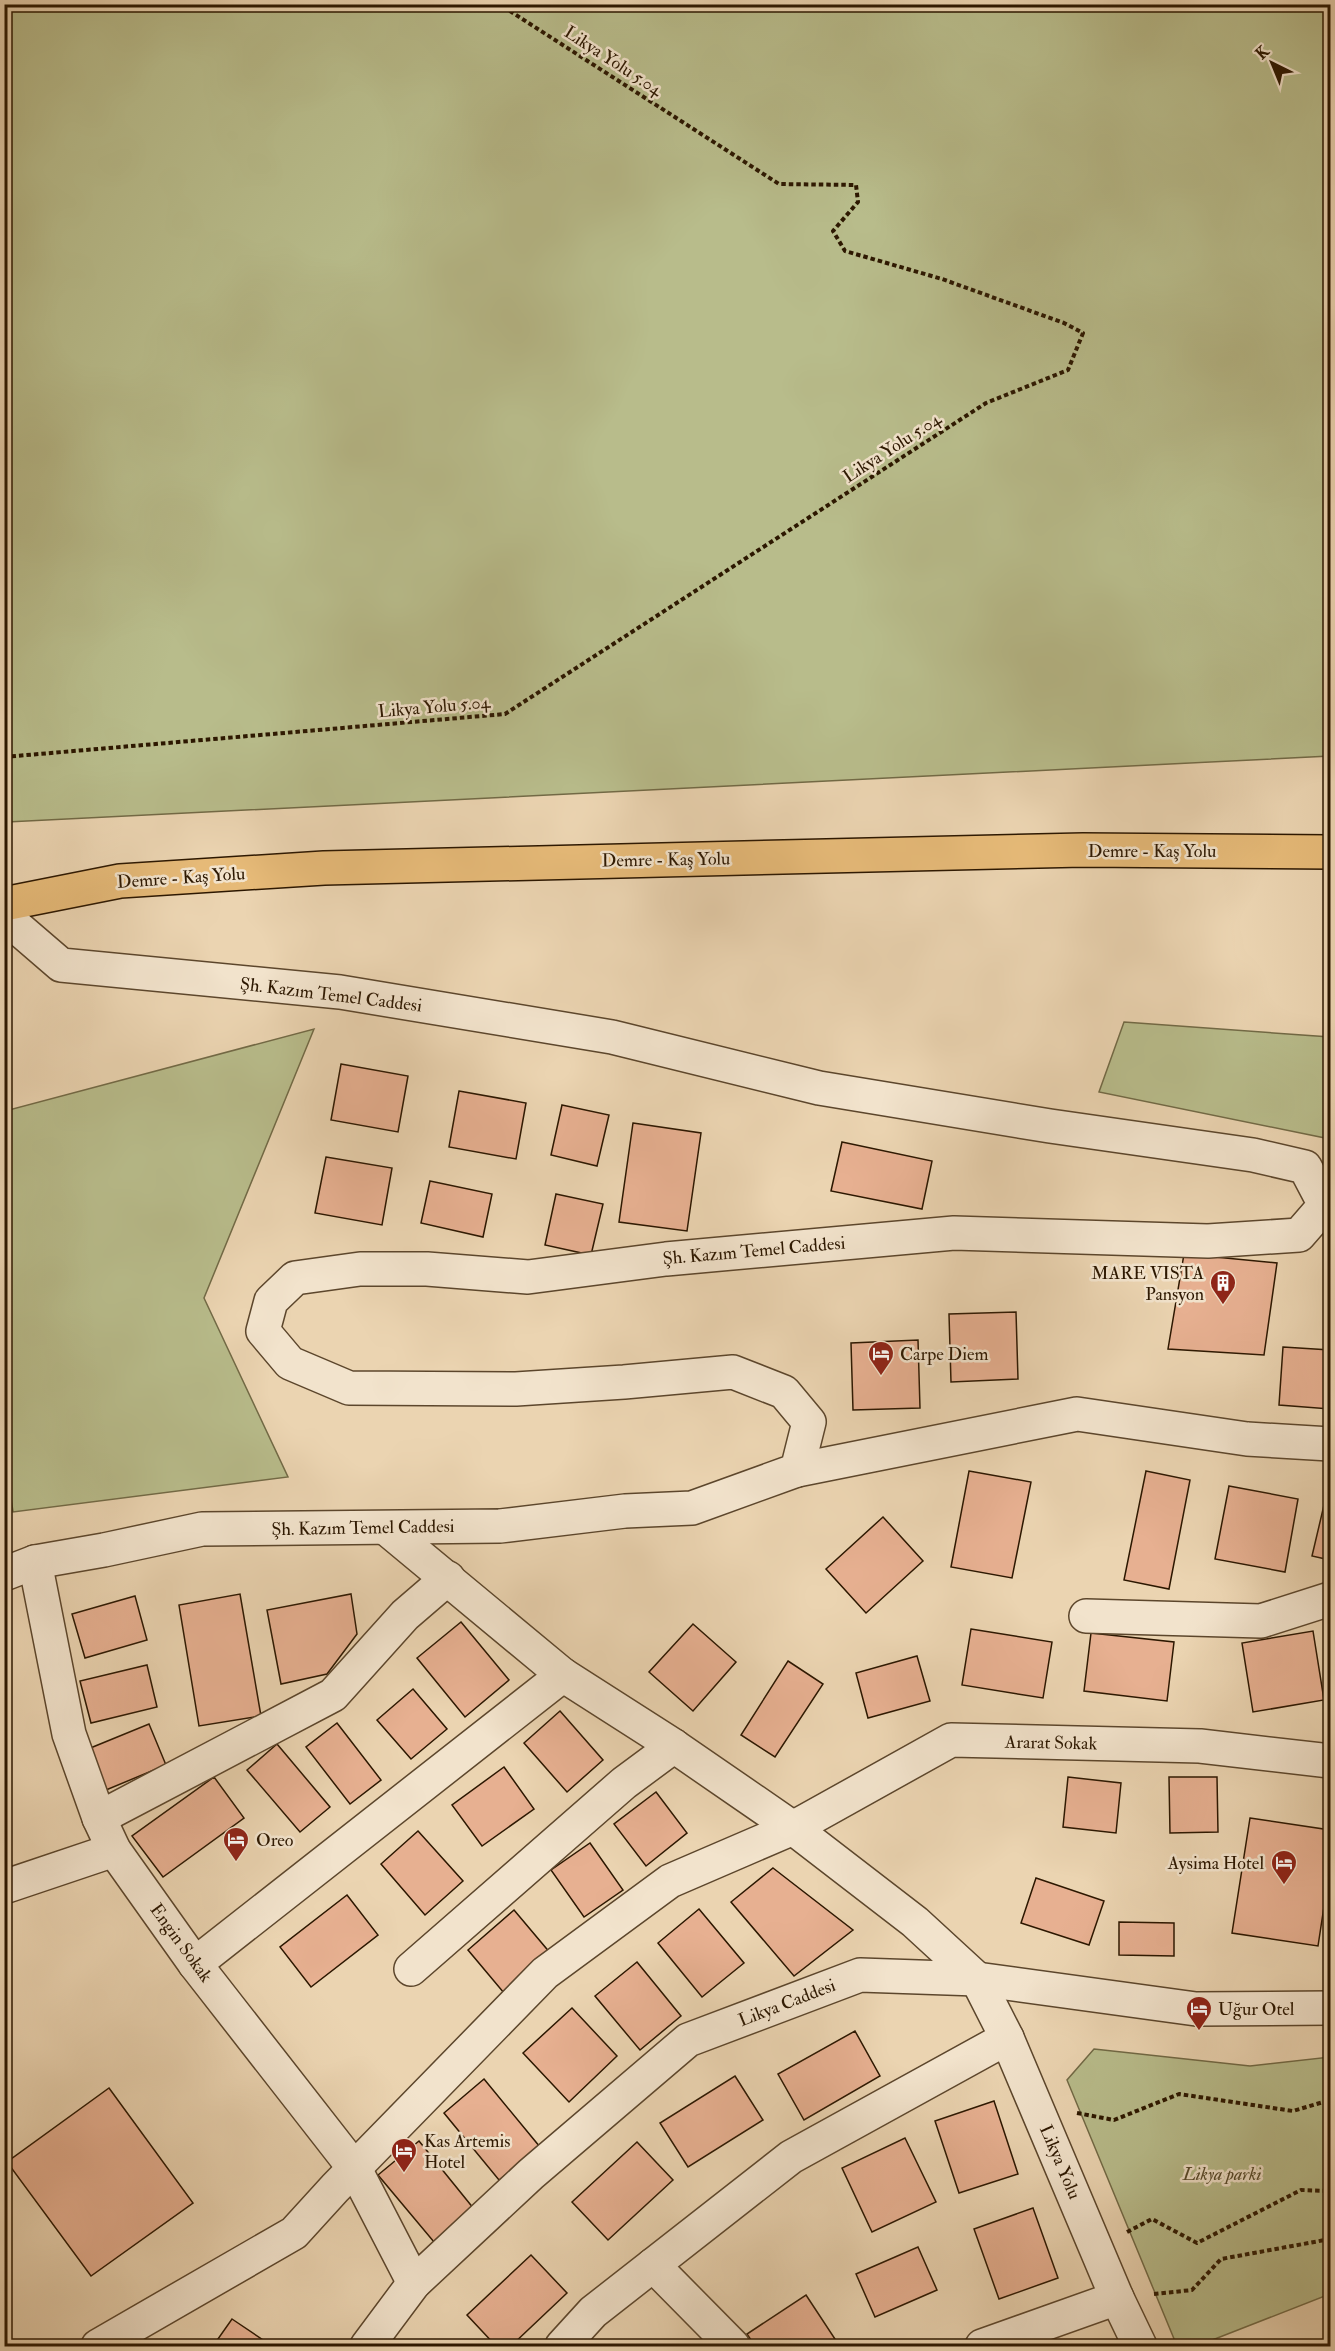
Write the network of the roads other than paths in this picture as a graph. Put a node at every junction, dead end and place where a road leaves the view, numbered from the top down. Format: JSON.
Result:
{"nodes":[{"id":1,"x":1330,"y":852,"type":"edge"},
{"id":2,"x":4,"y":904,"type":"edge"},
{"id":3,"x":4,"y":916,"type":"edge"},
{"id":4,"x":1330,"y":1444,"type":"edge"},
{"id":5,"x":797,"y":1470,"type":"junction"},
{"id":6,"x":387,"y":1528,"type":"junction"},
{"id":7,"x":35,"y":1562,"type":"junction"},
{"id":8,"x":4,"y":1574,"type":"edge"},
{"id":9,"x":448,"y":1578,"type":"junction"},
{"id":10,"x":1330,"y":1599,"type":"edge"},
{"id":11,"x":1086,"y":1616,"type":"dead end"},
{"id":12,"x":563,"y":1675,"type":"junction"},
{"id":13,"x":674,"y":1746,"type":"junction"},
{"id":14,"x":1330,"y":1761,"type":"edge"},
{"id":15,"x":99,"y":1818,"type":"junction"},
{"id":16,"x":793,"y":1828,"type":"junction"},
{"id":17,"x":114,"y":1850,"type":"junction"},
{"id":18,"x":4,"y":1887,"type":"edge"},
{"id":19,"x":195,"y":1964,"type":"junction"},
{"id":20,"x":411,"y":1969,"type":"dead end"},
{"id":21,"x":977,"y":1979,"type":"junction"},
{"id":22,"x":1330,"y":2008,"type":"edge"},
{"id":23,"x":1007,"y":2038,"type":"junction"},
{"id":24,"x":355,"y":2169,"type":"junction"},
{"id":25,"x":653,"y":2265,"type":"junction"},
{"id":26,"x":414,"y":2283,"type":"junction"},
{"id":27,"x":1132,"y":2297,"type":"junction"},
{"id":28,"x":98,"y":2346,"type":"edge"},
{"id":29,"x":367,"y":2346,"type":"edge"},
{"id":30,"x":562,"y":2346,"type":"edge"},
{"id":31,"x":733,"y":2346,"type":"edge"},
{"id":32,"x":982,"y":2346,"type":"edge"},
{"id":33,"x":1140,"y":2346,"type":"edge"}],
"edges":[{"from":1,"to":2,"type":"highway","name":"Demre - Kaş Yolu"},
{"from":3,"to":5,"type":"street","name":"Şh. Kazım Temel Caddesi"},
{"from":4,"to":5,"type":"street"},
{"from":5,"to":6,"type":"street","name":"Şh. Kazım Temel Caddesi"},
{"from":6,"to":7,"type":"street","name":"Şh. Kazım Temel Caddesi"},
{"from":6,"to":9,"type":"street"},
{"from":7,"to":8,"type":"street","name":"Şh. Kazım Temel Caddesi"},
{"from":7,"to":15,"type":"street","name":"Engin Sokak"},
{"from":9,"to":12,"type":"street"},
{"from":9,"to":15,"type":"street"},
{"from":10,"to":11,"type":"street"},
{"from":12,"to":13,"type":"street"},
{"from":12,"to":19,"type":"street"},
{"from":13,"to":16,"type":"street"},
{"from":13,"to":20,"type":"street"},
{"from":14,"to":16,"type":"street","name":"Ararat Sokak"},
{"from":15,"to":17,"type":"street","name":"Engin Sokak"},
{"from":16,"to":21,"type":"street"},
{"from":16,"to":24,"type":"street","name":"Ararat Sokak"},
{"from":17,"to":18,"type":"street"},
{"from":17,"to":19,"type":"street","name":"Engin Sokak"},
{"from":19,"to":24,"type":"street","name":"Engin Sokak"},
{"from":21,"to":22,"type":"street","name":"Likya Caddesi"},
{"from":21,"to":23,"type":"street","name":"Likya Yolu"},
{"from":21,"to":26,"type":"street","name":"Likya Caddesi"},
{"from":23,"to":25,"type":"street"},
{"from":23,"to":27,"type":"street","name":"Likya Yolu"},
{"from":24,"to":26,"type":"street","name":"Engin Sokak"},
{"from":24,"to":28,"type":"street","name":"Ararat Sokak"},
{"from":25,"to":30,"type":"street"},
{"from":25,"to":31,"type":"street"},
{"from":26,"to":29,"type":"street","name":"Likya Caddesi"},
{"from":27,"to":32,"type":"street"},
{"from":27,"to":33,"type":"street","name":"Likya Yolu"}]}
